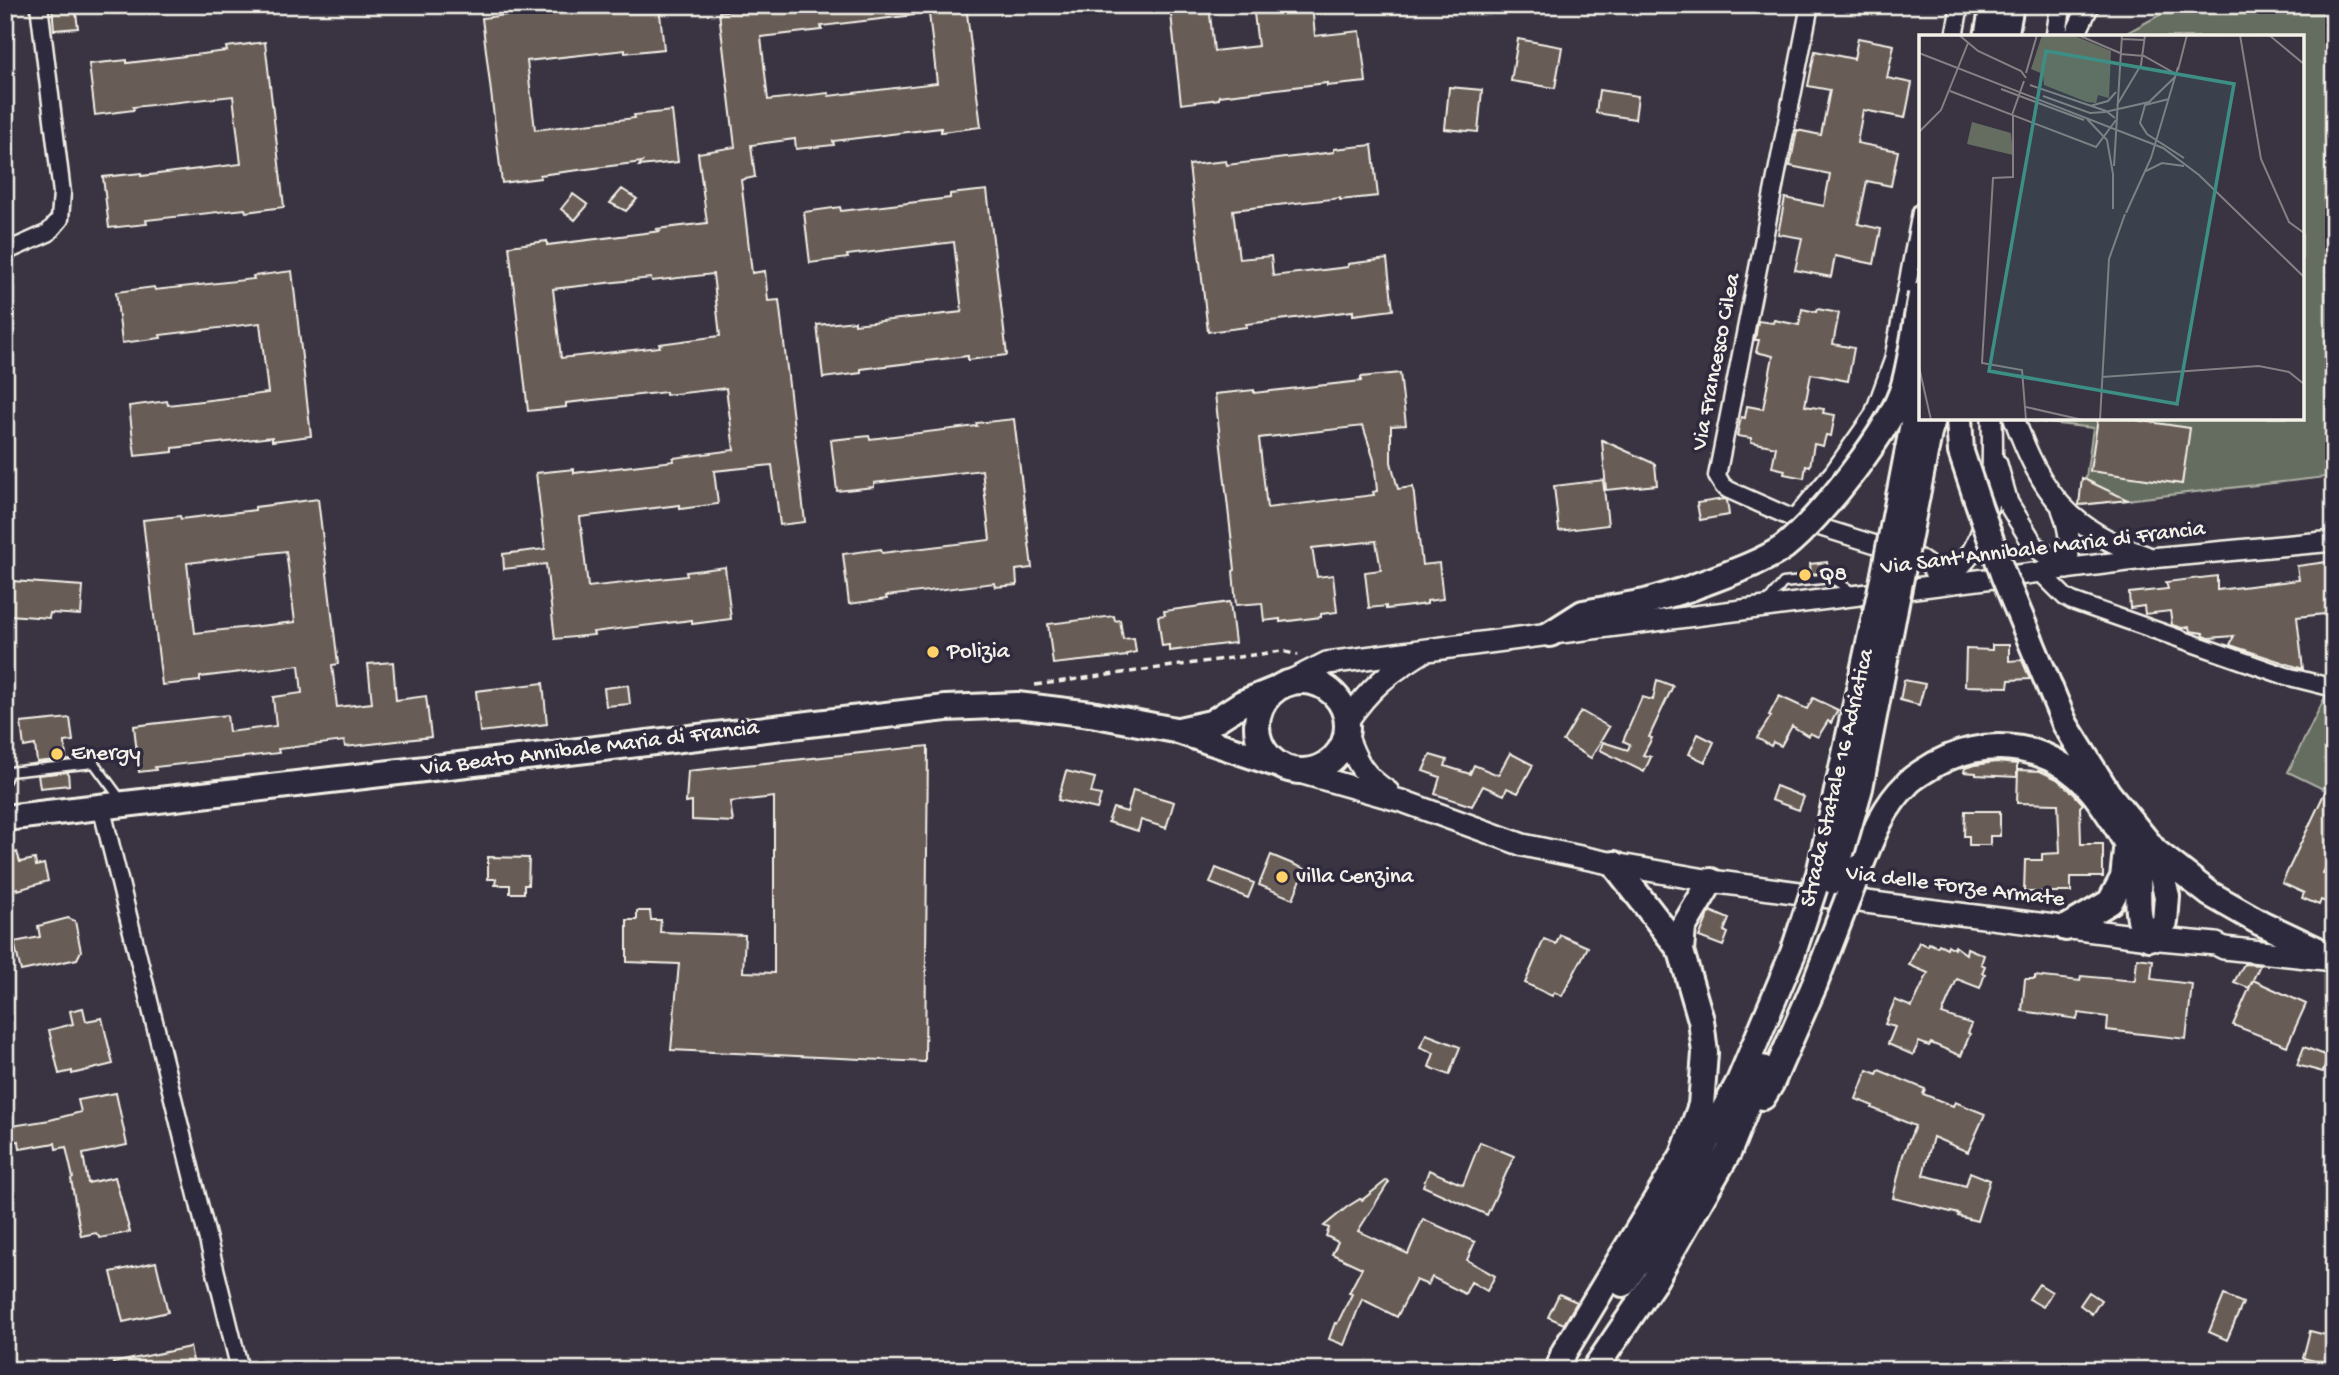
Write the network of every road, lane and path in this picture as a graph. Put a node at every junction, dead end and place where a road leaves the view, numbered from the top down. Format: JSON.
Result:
{"nodes":[{"id":1,"x":39,"y":5,"type":"edge"},
{"id":2,"x":1810,"y":5,"type":"edge"},
{"id":3,"x":1960,"y":5,"type":"edge"},
{"id":4,"x":1993,"y":5,"type":"edge"},
{"id":5,"x":2011,"y":5,"type":"edge"},
{"id":6,"x":2022,"y":5,"type":"edge"},
{"id":7,"x":2061,"y":5,"type":"edge"},
{"id":8,"x":2089,"y":5,"type":"edge"},
{"id":9,"x":1954,"y":35,"type":"edge"},
{"id":10,"x":1987,"y":35,"type":"edge"},
{"id":11,"x":2005,"y":35,"type":"edge"},
{"id":12,"x":2016,"y":35,"type":"edge"},
{"id":13,"x":2056,"y":35,"type":"edge"},
{"id":14,"x":2075,"y":35,"type":"edge"},
{"id":15,"x":1919,"y":223,"type":"edge"},
{"id":16,"x":5,"y":252,"type":"edge"},
{"id":17,"x":1919,"y":306,"type":"edge"},
{"id":18,"x":1919,"y":392,"type":"edge"},
{"id":19,"x":1932,"y":420,"type":"edge"},
{"id":20,"x":1959,"y":420,"type":"edge"},
{"id":21,"x":1992,"y":420,"type":"edge"},
{"id":22,"x":2015,"y":420,"type":"edge"},
{"id":23,"x":1993,"y":446,"type":"junction"},
{"id":24,"x":2062,"y":508,"type":"junction"},
{"id":25,"x":1794,"y":520,"type":"junction"},
{"id":26,"x":2334,"y":541,"type":"edge"},
{"id":27,"x":2151,"y":558,"type":"junction"},
{"id":28,"x":2067,"y":569,"type":"junction"},
{"id":29,"x":2041,"y":573,"type":"junction"},
{"id":30,"x":1939,"y":585,"type":"junction"},
{"id":31,"x":1550,"y":634,"type":"junction"},
{"id":32,"x":1429,"y":648,"type":"junction"},
{"id":33,"x":1327,"y":663,"type":"junction"},
{"id":34,"x":1031,"y":686,"type":"dead end"},
{"id":35,"x":1281,"y":686,"type":"junction"},
{"id":36,"x":2334,"y":688,"type":"edge"},
{"id":37,"x":1347,"y":727,"type":"junction"},
{"id":38,"x":1175,"y":730,"type":"junction"},
{"id":39,"x":1286,"y":768,"type":"junction"},
{"id":40,"x":5,"y":780,"type":"edge"},
{"id":41,"x":1405,"y":803,"type":"junction"},
{"id":42,"x":113,"y":804,"type":"junction"},
{"id":43,"x":5,"y":818,"type":"edge"},
{"id":44,"x":2126,"y":846,"type":"junction"},
{"id":45,"x":2155,"y":851,"type":"junction"},
{"id":46,"x":1614,"y":864,"type":"junction"},
{"id":47,"x":1711,"y":881,"type":"junction"},
{"id":48,"x":2066,"y":928,"type":"junction"},
{"id":49,"x":2149,"y":938,"type":"junction"},
{"id":50,"x":1681,"y":951,"type":"junction"},
{"id":51,"x":1801,"y":953,"type":"junction"},
{"id":52,"x":2328,"y":953,"type":"edge"},
{"id":53,"x":1729,"y":1151,"type":"junction"},
{"id":54,"x":240,"y":1370,"type":"edge"},
{"id":55,"x":1558,"y":1370,"type":"edge"},
{"id":56,"x":1565,"y":1370,"type":"edge"},
{"id":57,"x":1594,"y":1370,"type":"edge"}],
"edges":[{"from":1,"to":16,"type":"street"},
{"from":2,"to":25,"type":"street","name":"Via Francesco Cilea"},
{"from":3,"to":9,"type":"street"},
{"from":4,"to":10,"type":"main road"},
{"from":5,"to":11,"type":"main road"},
{"from":6,"to":12,"type":"main road"},
{"from":7,"to":13,"type":"street"},
{"from":8,"to":14,"type":"street"},
{"from":15,"to":25,"type":"street"},
{"from":17,"to":31,"type":"main road","bridge":true},
{"from":18,"to":51,"type":"main road","name":"Strada Statale 16 Adriatica","bridge":true},
{"from":19,"to":51,"type":"main road","name":"Strada Statale 16 Adriatica","bridge":true},
{"from":20,"to":45,"type":"main road","bridge":true},
{"from":21,"to":23,"type":"street"},
{"from":22,"to":24,"type":"street"},
{"from":23,"to":28,"type":"street"},
{"from":23,"to":30,"type":"street"},
{"from":24,"to":27,"type":"street"},
{"from":24,"to":28,"type":"street"},
{"from":25,"to":30,"type":"street","name":"Via Francesco Cilea"},
{"from":26,"to":27,"type":"street","name":"Via Sant'Annibale Maria di Francia"},
{"from":27,"to":28,"type":"street","name":"Via Sant'Annibale Maria di Francia"},
{"from":28,"to":29,"type":"street","name":"Via Sant'Annibale Maria di Francia"},
{"from":29,"to":30,"type":"street","name":"Via Sant'Annibale Maria di Francia"},
{"from":29,"to":36,"type":"street"},
{"from":30,"to":31,"type":"street","name":"Via Sant'Annibale Maria di Francia"},
{"from":31,"to":32,"type":"main road"},
{"from":32,"to":33,"type":"main road"},
{"from":32,"to":37,"type":"main road"},
{"from":33,"to":34,"type":"path"},
{"from":33,"to":35,"type":"main road"},
{"from":35,"to":37,"type":"main road"},
{"from":35,"to":38,"type":"main road","name":"Via Beato Annibale Maria di Francia"},
{"from":35,"to":39,"type":"main road"},
{"from":37,"to":39,"type":"main road"},
{"from":37,"to":41,"type":"main road","name":"Via delle Forze Armate"},
{"from":38,"to":39,"type":"main road","name":"Via Beato Annibale Maria di Francia"},
{"from":38,"to":42,"type":"main road","name":"Via Beato Annibale Maria di Francia"},
{"from":39,"to":41,"type":"main road","name":"Via delle Forze Armate"},
{"from":40,"to":42,"type":"lane"},
{"from":41,"to":46,"type":"main road","name":"Via delle Forze Armate"},
{"from":42,"to":43,"type":"main road","name":"Via Beato Annibale Maria di Francia"},
{"from":42,"to":54,"type":"street"},
{"from":44,"to":48,"type":"main road"},
{"from":44,"to":49,"type":"main road"},
{"from":44,"to":53,"type":"main road","bridge":true},
{"from":45,"to":49,"type":"main road"},
{"from":45,"to":52,"type":"main road"},
{"from":46,"to":47,"type":"main road","name":"Via delle Forze Armate"},
{"from":46,"to":50,"type":"main road"},
{"from":47,"to":48,"type":"main road","name":"Via delle Forze Armate"},
{"from":47,"to":50,"type":"main road"},
{"from":48,"to":49,"type":"main road","name":"Via delle Forze Armate"},
{"from":49,"to":52,"type":"main road","name":"Via delle Forze Armate"},
{"from":50,"to":55,"type":"main road"},
{"from":51,"to":53,"type":"main road","name":"Strada Statale 16 Adriatica"},
{"from":51,"to":56,"type":"main road","name":"Strada Statale 16 Adriatica"},
{"from":53,"to":57,"type":"main road","name":"Strada Statale 16 Adriatica"}]}
